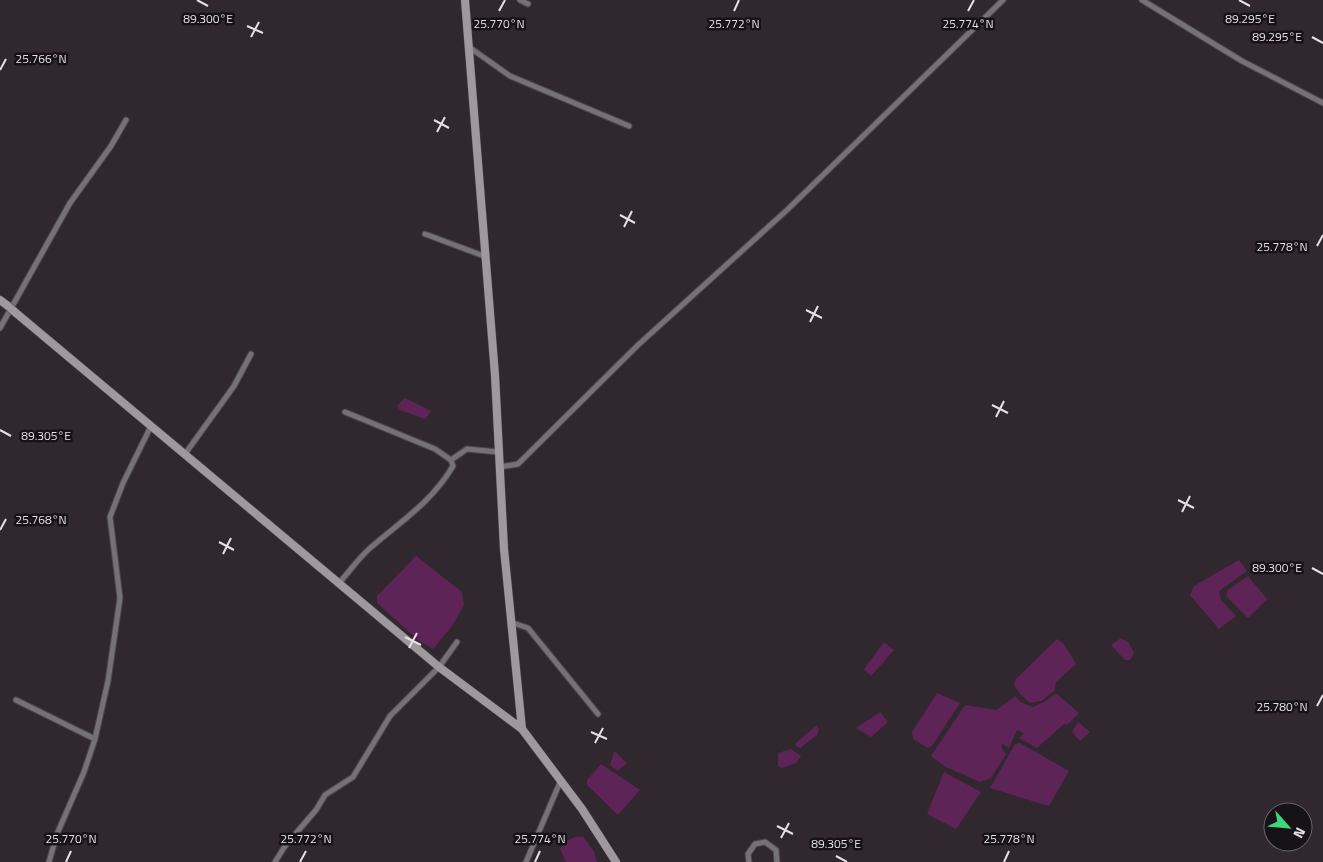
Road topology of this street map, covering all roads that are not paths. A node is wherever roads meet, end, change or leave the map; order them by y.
1 (465, 0) edge
2 (520, 0) edge
3 (1003, 0) edge
4 (1142, 0) edge
5 (528, 4) dead end
6 (468, 46) junction
7 (1323, 103) edge
8 (126, 120) dead end
9 (629, 126) dead end
10 (425, 234) dead end
11 (484, 256) junction
12 (0, 300) edge
13 (0, 328) edge
14 (251, 354) dead end
15 (345, 412) dead end
16 (151, 426) junction
17 (498, 452) junction
18 (185, 454) junction
19 (451, 460) junction
20 (500, 467) junction
21 (339, 583) junction
22 (513, 623) junction
23 (457, 642) dead end
24 (439, 667) junction
25 (16, 700) dead end
26 (598, 714) dead end
27 (522, 729) junction
28 (95, 740) junction
29 (562, 779) junction
30 (50, 862) edge
31 (274, 862) edge
32 (526, 862) edge
33 (616, 862) edge
34 (749, 862) edge
35 (777, 862) edge

1 - 6 main road
2 - 5 street
3 - 20 street
4 - 7 street
6 - 9 street
6 - 11 main road
8 - 13 street
10 - 11 street
11 - 17 main road
12 - 16 main road, bridge
14 - 18 street
15 - 19 street
16 - 18 main road
16 - 28 street
17 - 19 street
17 - 20 main road
18 - 21 main road
19 - 21 street
20 - 22 main road
21 - 24 main road
22 - 26 street
22 - 27 main road
23 - 24 street
24 - 27 main road
24 - 31 street
25 - 28 street
27 - 29 main road
28 - 30 street
29 - 32 street
29 - 33 main road
34 - 35 street

